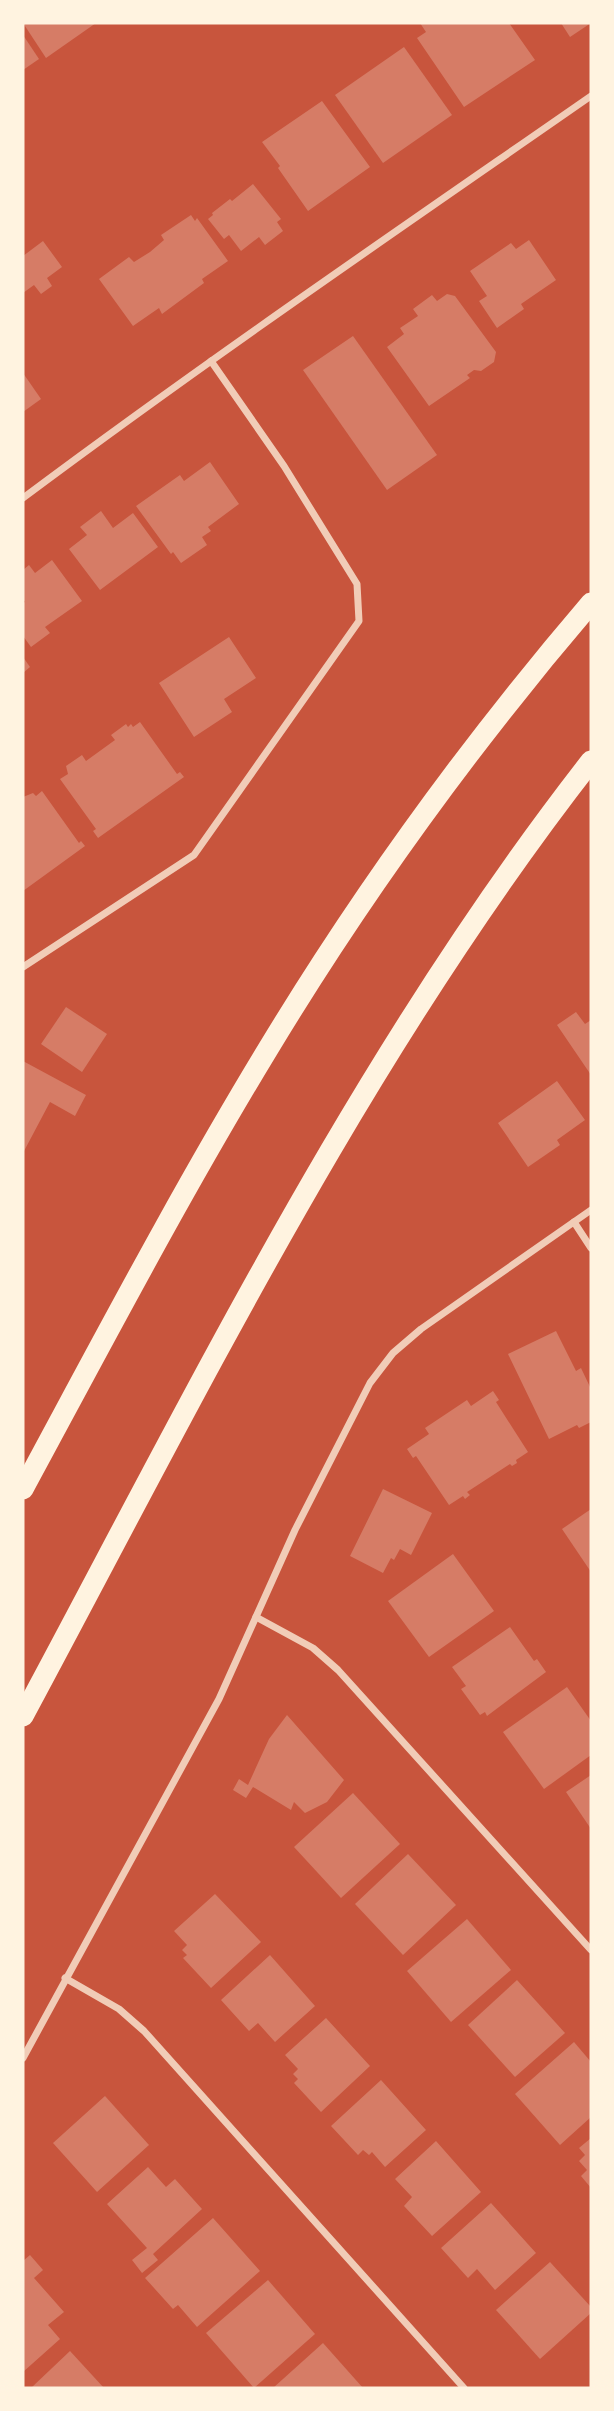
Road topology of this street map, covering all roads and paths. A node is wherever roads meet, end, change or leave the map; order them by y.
1 (591, 96) edge
2 (211, 361) junction
3 (23, 498) edge
4 (591, 603) edge
5 (591, 761) edge
6 (23, 967) edge
7 (591, 1210) edge
8 (574, 1222) junction
9 (591, 1248) edge
10 (23, 1489) edge
11 (256, 1617) junction
12 (53, 1658) junction
13 (23, 1716) edge
14 (23, 1727) edge
15 (591, 1950) edge
16 (65, 1978) junction
17 (23, 2057) edge
18 (464, 2388) edge

1 - 2 street
2 - 3 street
2 - 6 street
4 - 10 highway
5 - 12 highway
7 - 8 street
8 - 9 street
8 - 11 street
11 - 15 street
11 - 16 street
12 - 13 highway
12 - 14 highway
16 - 17 street
16 - 18 street

